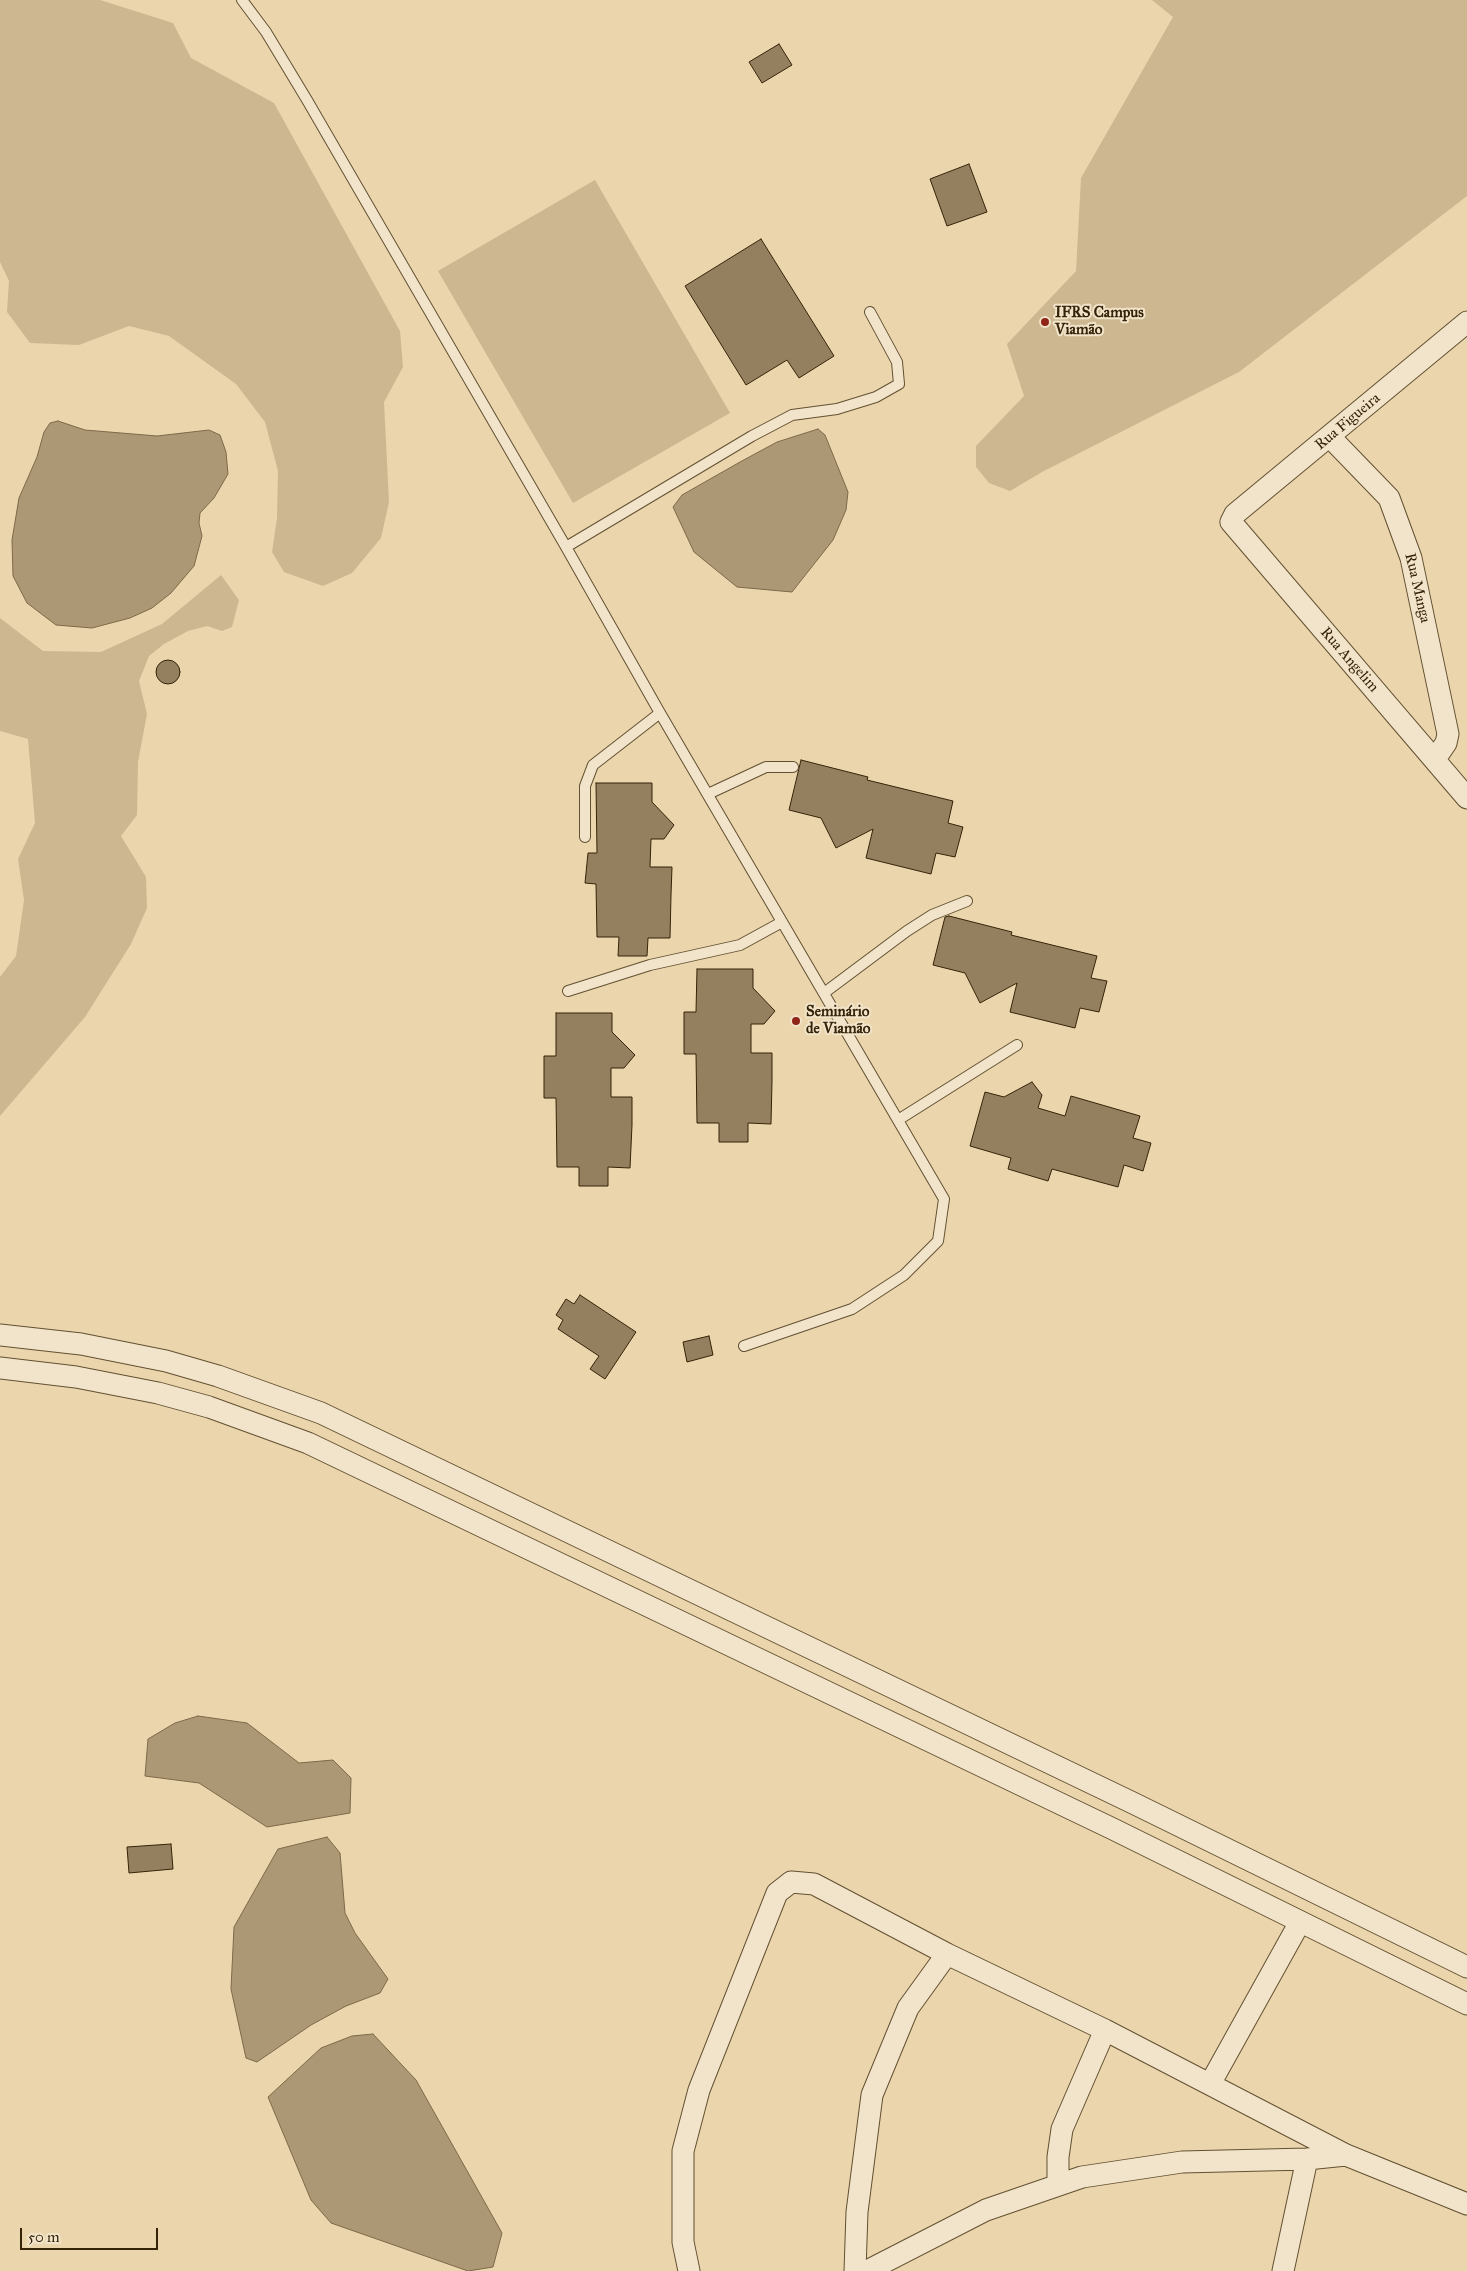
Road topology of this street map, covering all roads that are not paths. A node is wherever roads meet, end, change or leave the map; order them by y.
1 (242, 0) edge
2 (870, 312) dead end
3 (1467, 322) edge
4 (1330, 437) junction
5 (1231, 522) joint
6 (566, 547) junction
7 (660, 712) junction
8 (1435, 759) junction
9 (793, 767) dead end
10 (708, 794) junction
11 (1467, 798) edge
12 (585, 837) dead end
13 (966, 901) dead end
14 (782, 922) junction
15 (568, 992) dead end
16 (824, 993) junction
17 (1017, 1045) dead end
18 (898, 1120) junction
19 (0, 1335) edge
20 (744, 1346) dead end
21 (0, 1368) edge
22 (436, 1467) junction
23 (422, 1497) junction
24 (924, 1702) junction
25 (911, 1732) junction
26 (1300, 1922) junction
27 (947, 1954) junction
28 (1467, 1967) edge
29 (1467, 2004) edge
30 (1105, 2030) junction
31 (1210, 2084) junction
32 (1346, 2154) junction
33 (1307, 2159) junction
34 (1058, 2185) junction
35 (1467, 2204) edge
36 (689, 2271) edge
37 (856, 2271) edge
38 (867, 2271) edge
39 (1283, 2271) edge

1 - 6 lane
2 - 6 lane
3 - 4 street, Rua Figueira
4 - 5 street, Rua Figueira
4 - 8 street, Rua Manga
5 - 8 street, Rua Angelim
6 - 7 lane
7 - 10 lane
7 - 12 lane
8 - 11 street, Rua Angelim
9 - 10 lane
10 - 14 lane
13 - 16 lane
14 - 15 lane
14 - 16 lane
16 - 18 lane
17 - 18 lane
18 - 20 lane
19 - 22 street
21 - 23 street
22 - 23 street
22 - 24 street
23 - 25 street
24 - 25 street
24 - 28 street
25 - 26 street
26 - 29 street
26 - 31 street
27 - 30 street
27 - 36 street
27 - 37 street
30 - 31 street
30 - 34 street
31 - 32 street
32 - 33 street
32 - 35 street
33 - 34 street
33 - 39 street
34 - 38 street

